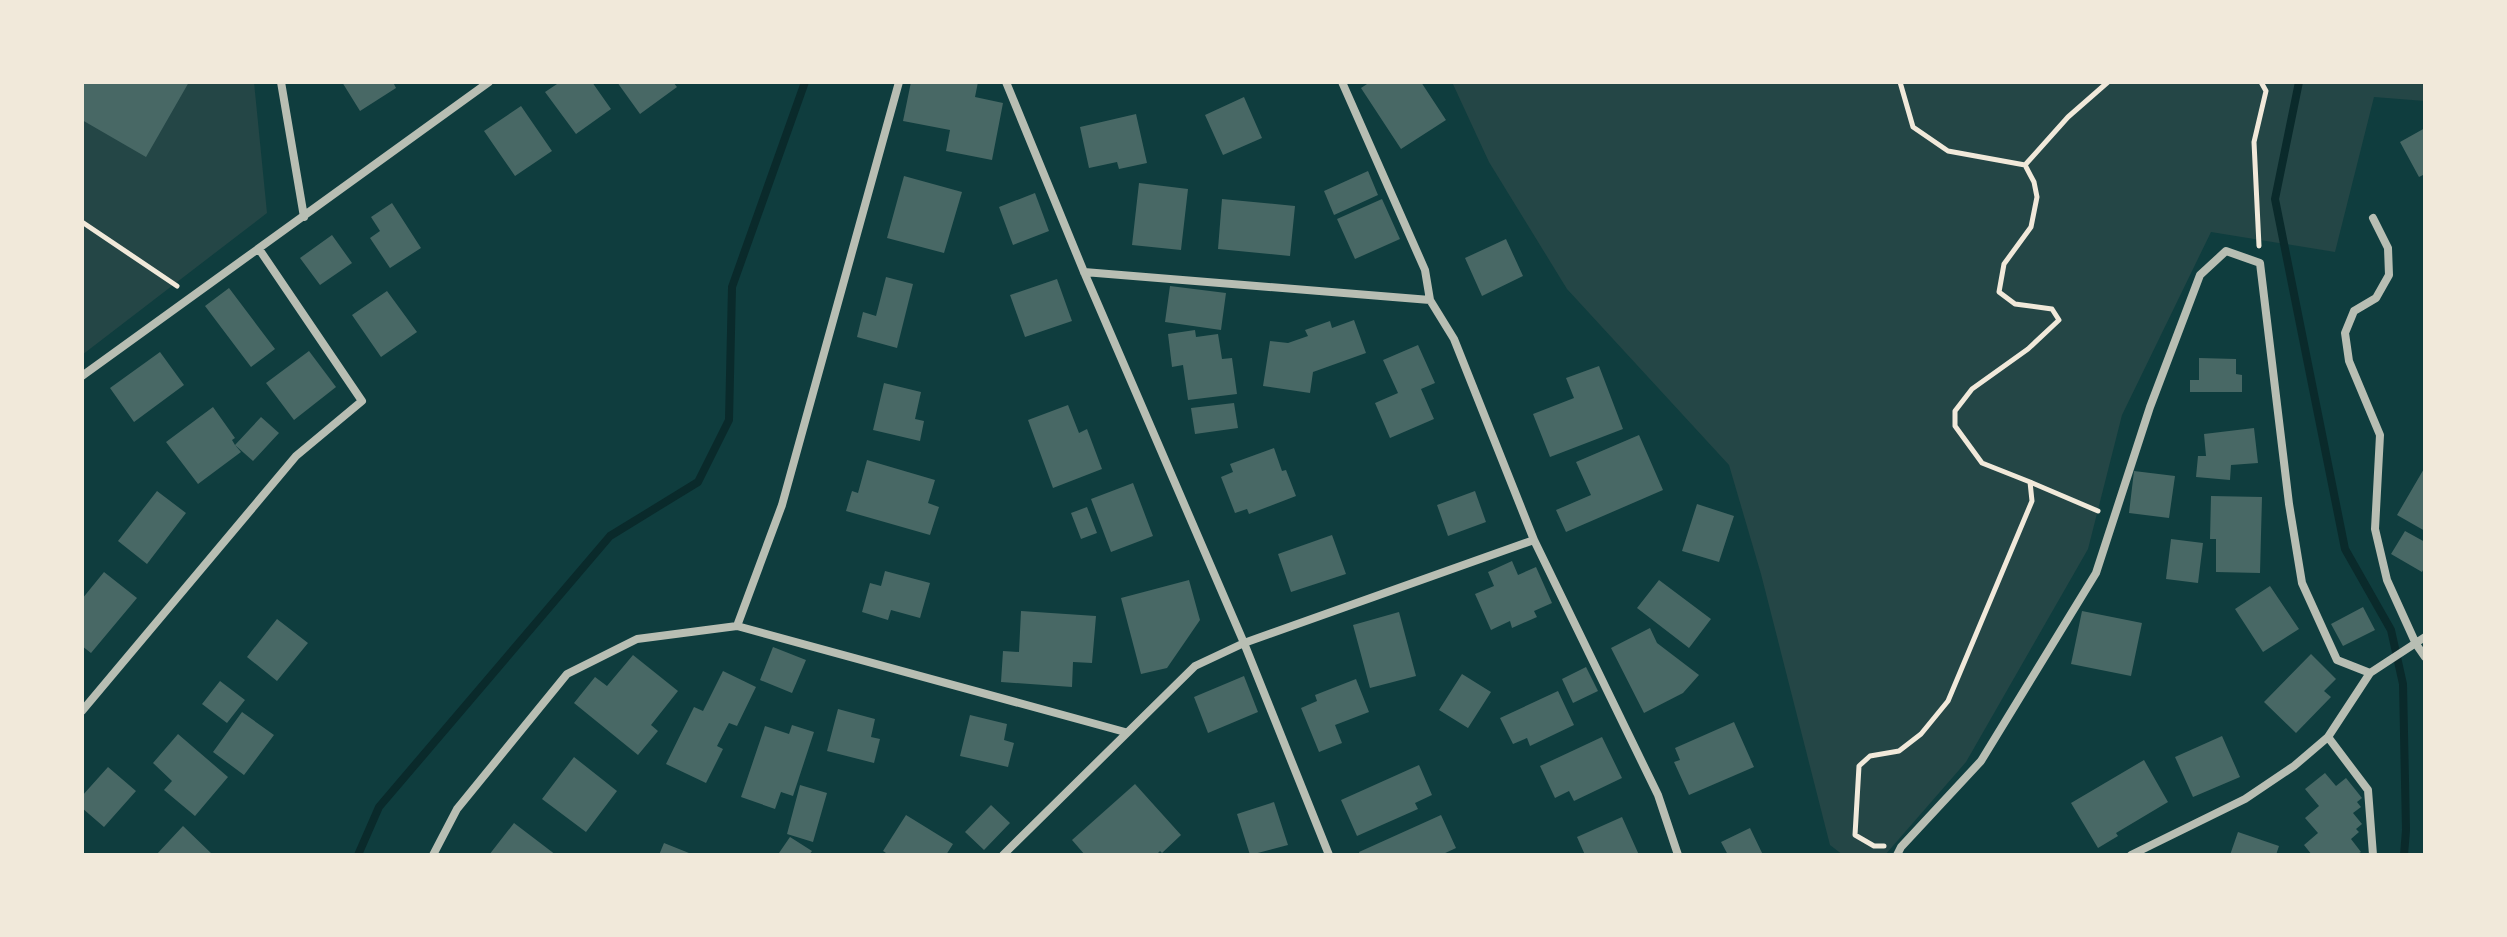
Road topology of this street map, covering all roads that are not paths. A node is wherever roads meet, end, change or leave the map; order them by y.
1 (281, 82) edge
2 (489, 82) edge
3 (899, 82) edge
4 (1006, 82) edge
5 (1342, 82) edge
6 (304, 217) junction
7 (2373, 218) dead end
8 (259, 249) junction
9 (1084, 272) junction
10 (1430, 300) junction
11 (82, 376) edge
12 (1534, 540) junction
13 (737, 626) junction
14 (2425, 637) edge
15 (1244, 643) junction
16 (2416, 644) junction
17 (2425, 657) edge
18 (2370, 673) junction
19 (82, 711) edge
20 (1125, 732) junction
21 (2328, 737) junction
22 (1899, 851) edge
23 (433, 855) edge
24 (1003, 855) edge
25 (1329, 855) edge
26 (1678, 855) edge
27 (2131, 855) edge
28 (2373, 855) edge

1 - 6 street
2 - 6 street
3 - 13 street
4 - 9 street
5 - 10 street
6 - 8 street
7 - 16 street
8 - 11 street
8 - 19 street
9 - 10 street
9 - 15 street
10 - 12 street
12 - 15 street
12 - 26 street
13 - 20 street
13 - 23 street
14 - 16 street
15 - 20 street
15 - 25 street
16 - 17 street
16 - 18 street
18 - 21 street
18 - 22 street
20 - 24 street
21 - 27 street
21 - 28 street

